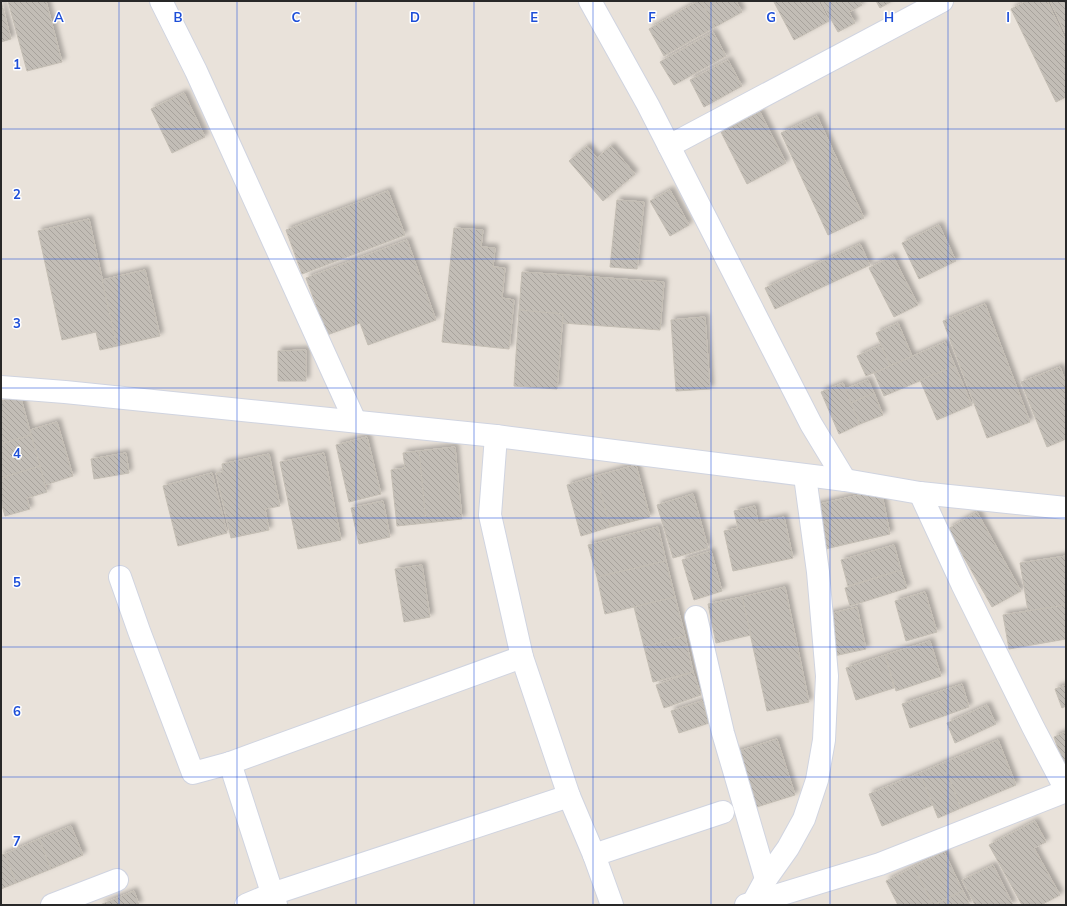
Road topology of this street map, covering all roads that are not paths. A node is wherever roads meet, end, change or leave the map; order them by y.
1 (161, 1) edge
2 (590, 1) edge
3 (942, 1) edge
4 (669, 146) junction
5 (1, 387) edge
6 (355, 421) junction
7 (496, 436) junction
8 (805, 476) junction
9 (845, 480) junction
10 (920, 492) junction
11 (1066, 508) edge
12 (120, 577) dead end
13 (696, 617) dead end
14 (522, 657) junction
15 (230, 763) junction
16 (1066, 790) edge
17 (569, 796) junction
18 (723, 812) dead end
19 (594, 855) junction
20 (766, 879) junction
21 (118, 880) dead end
22 (274, 899) edge
23 (750, 903) edge
24 (52, 905) edge
25 (246, 905) edge
26 (612, 905) edge

1 - 6 street
2 - 4 street
3 - 4 street
4 - 9 street
5 - 6 street
6 - 7 street
7 - 8 street
7 - 14 street
8 - 9 street
8 - 20 street
9 - 10 street
10 - 11 street
10 - 16 street
12 - 15 street
13 - 20 street
14 - 15 street
14 - 17 street
15 - 22 street
16 - 23 street
17 - 19 street
17 - 22 street
18 - 19 street
19 - 26 street
20 - 23 street
21 - 24 street
22 - 25 street

